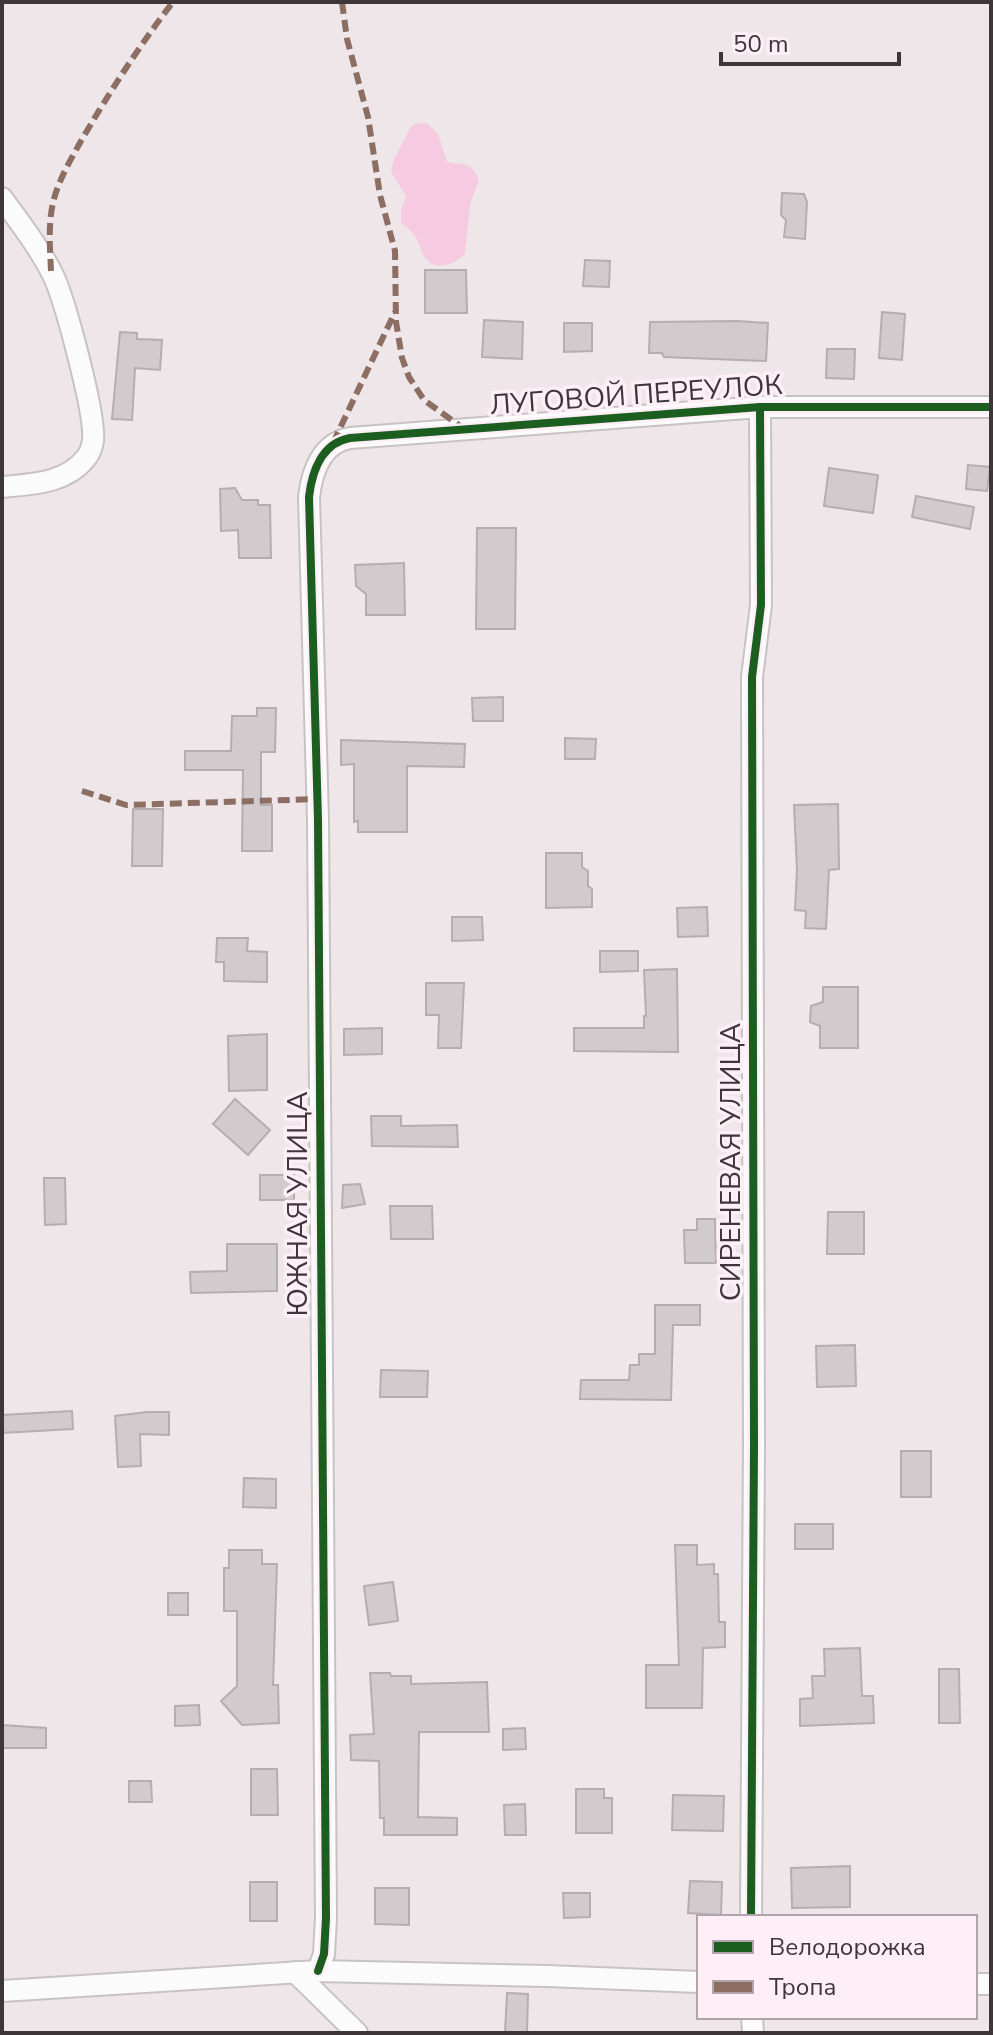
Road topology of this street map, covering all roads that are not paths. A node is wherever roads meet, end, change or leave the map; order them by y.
1 (2, 198) edge
2 (760, 407) junction
3 (991, 407) edge
4 (333, 443) joint
5 (2, 487) edge
6 (751, 1915) edge
7 (318, 1971) junction
8 (295, 1972) junction
9 (697, 1982) edge
10 (2, 1991) edge
11 (357, 2033) edge

1 - 5 street
2 - 3 street, ЛУГОВОЙ ПЕРЕУЛОК
2 - 4 street, ЛУГОВОЙ ПЕРЕУЛОК
2 - 6 street, СИРЕНЕВАЯ УЛИЦА
4 - 7 street, ЮЖНАЯ УЛИЦА
7 - 8 street
7 - 9 street
8 - 10 street
8 - 11 street

